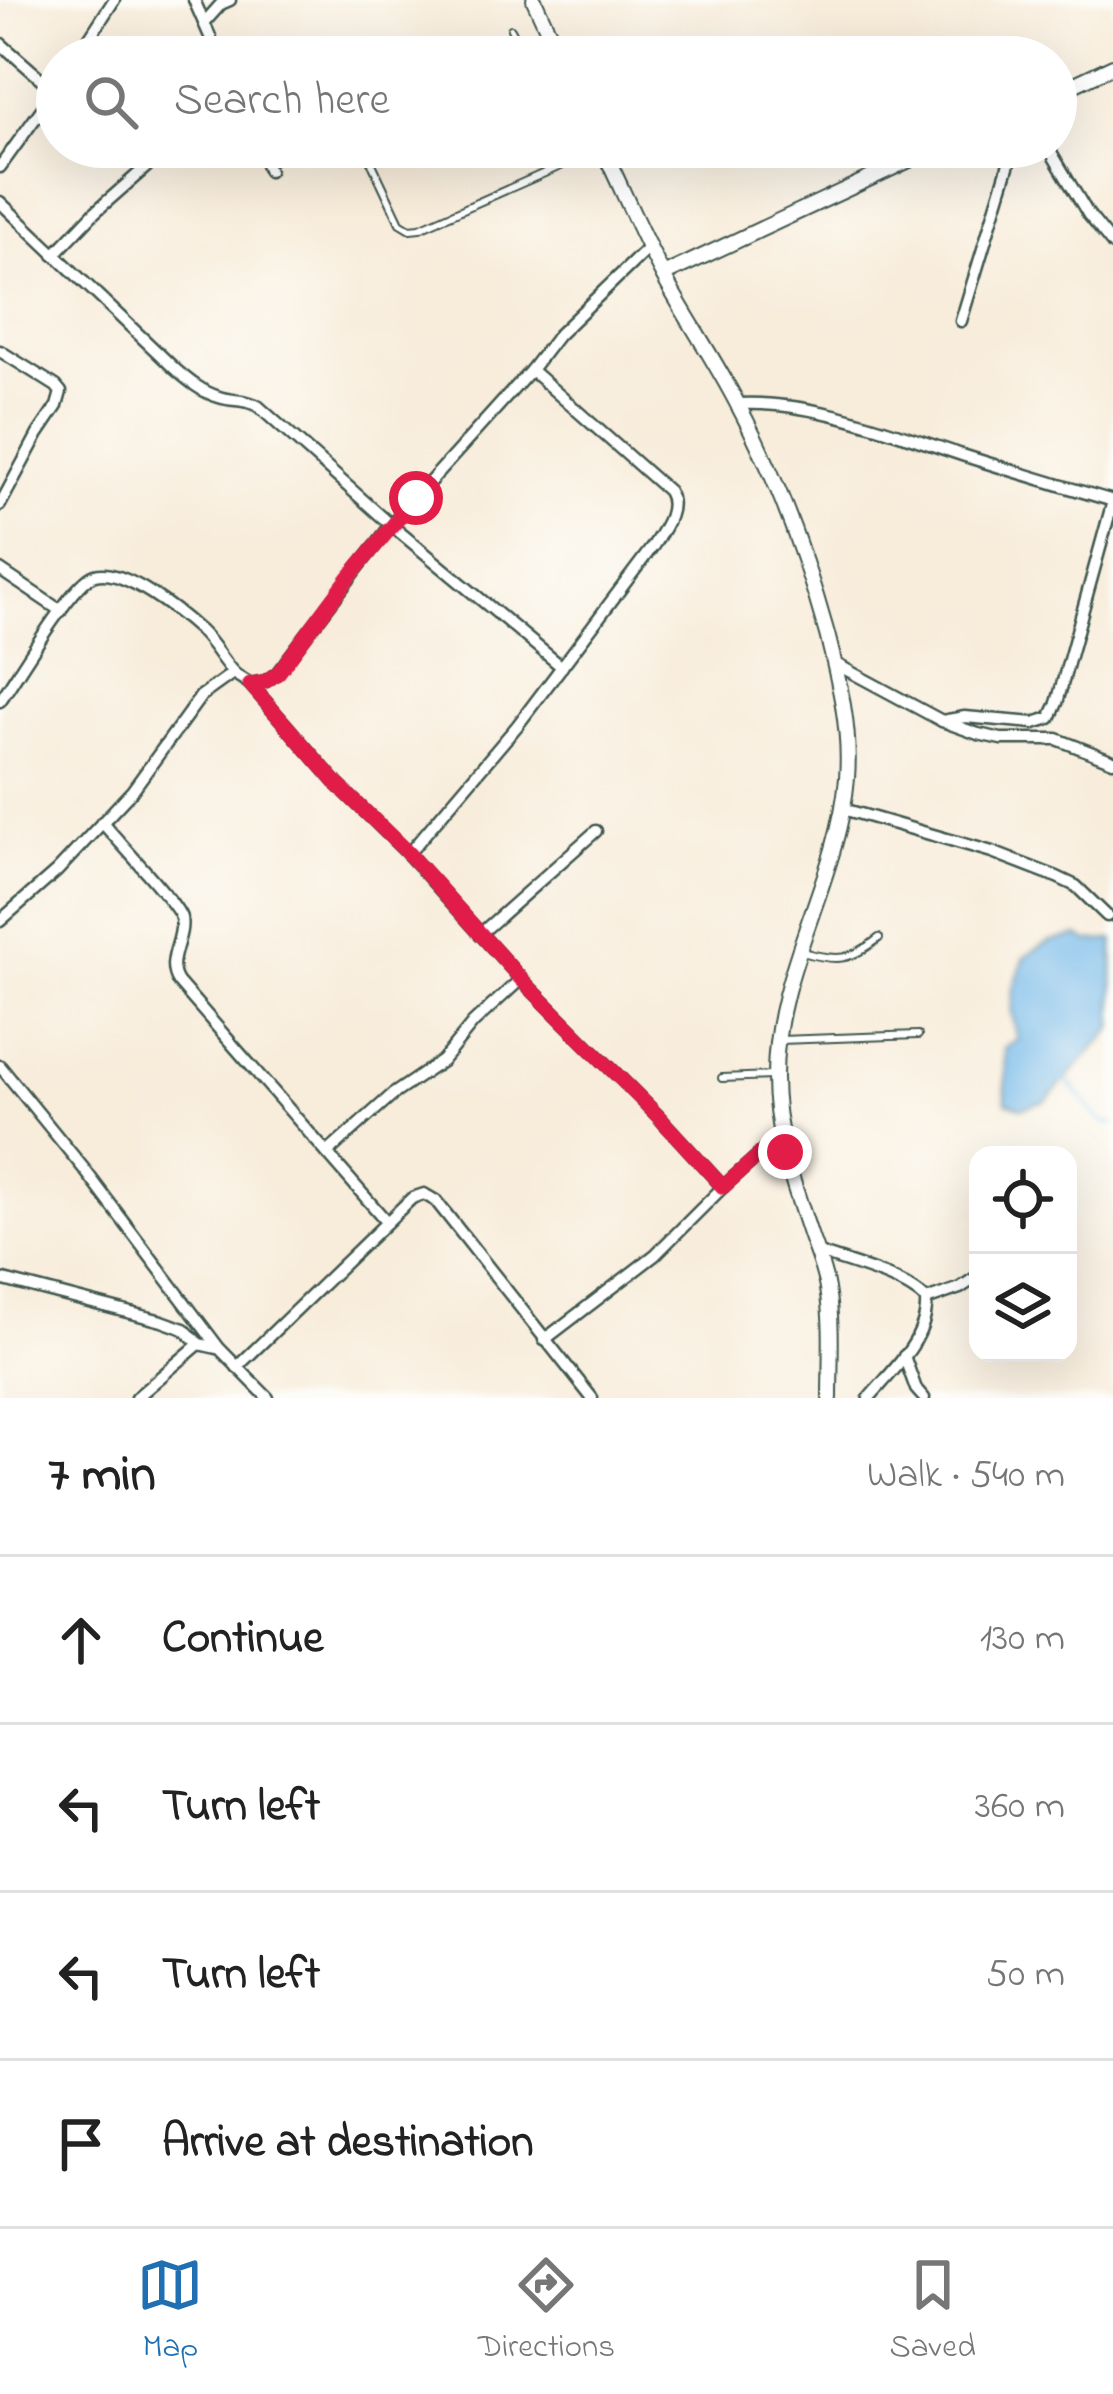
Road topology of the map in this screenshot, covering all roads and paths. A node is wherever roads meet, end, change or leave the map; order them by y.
1 (114, 0) edge
2 (194, 0) edge
3 (230, 0) edge
4 (534, 0) edge
5 (204, 22) junction
6 (511, 29) dead end
7 (91, 36) edge
8 (210, 36) edge
9 (514, 36) edge
10 (550, 36) edge
11 (0, 43) edge
12 (1113, 66) edge
13 (36, 73) edge
14 (1077, 83) edge
15 (36, 117) edge
16 (0, 166) edge
17 (145, 168) edge
18 (268, 168) edge
19 (374, 168) edge
20 (556, 168) edge
21 (612, 168) edge
22 (892, 168) edge
23 (1008, 168) edge
24 (1061, 168) edge
25 (269, 171) dead end
26 (0, 202) edge
27 (650, 245) junction
28 (1113, 245) edge
29 (54, 255) junction
30 (663, 275) junction
31 (962, 321) dead end
32 (0, 351) edge
33 (531, 370) junction
34 (738, 404) junction
35 (0, 505) edge
36 (391, 525) junction
37 (0, 570) edge
38 (61, 611) junction
39 (835, 663) junction
40 (562, 667) junction
41 (233, 673) junction
42 (250, 684) junction
43 (0, 701) edge
44 (942, 721) junction
45 (1113, 761) edge
46 (843, 809) junction
47 (102, 822) junction
48 (596, 831) dead end
49 (409, 854) junction
50 (1107, 916) dead end
51 (0, 921) edge
52 (480, 934) junction
53 (879, 938) dead end
54 (799, 951) junction
55 (521, 979) junction
56 (919, 1035) dead end
57 (777, 1040) junction
58 (0, 1066) edge
59 (775, 1076) junction
60 (722, 1078) dead end
61 (779, 1137) junction
62 (327, 1153) junction
63 (723, 1187) junction
64 (387, 1222) junction
65 (816, 1252) junction
66 (0, 1279) edge
67 (969, 1282) edge
68 (926, 1300) junction
69 (544, 1340) junction
70 (199, 1344) junction
71 (219, 1348) junction
72 (904, 1356) junction
73 (237, 1367) junction
74 (136, 1398) edge
75 (268, 1398) edge
76 (592, 1398) edge
77 (830, 1398) edge
78 (869, 1398) edge
79 (924, 1398) edge

1 - 7 street
2 - 5 street
3 - 5 street
4 - 10 street
5 - 8 street
6 - 9 lane
11 - 13 street
12 - 14 street
15 - 16 street
17 - 29 street
18 - 25 street
19 - 20 lane
21 - 27 street
22 - 30 street
23 - 31 street
24 - 28 street
26 - 29 street
27 - 30 street
27 - 33 street
29 - 36 street
30 - 34 street
32 - 35 street
33 - 36 street
33 - 40 street
34 - 39 street
34 - 44 street
36 - 40 street
36 - 42 street
37 - 38 street
38 - 41 street
38 - 43 street
39 - 44 street
39 - 46 street
40 - 49 street
41 - 42 street
41 - 47 street
42 - 49 street
44 - 45 street
46 - 50 street
46 - 54 street
47 - 51 street
47 - 62 street
48 - 52 street
49 - 52 street
52 - 55 street
53 - 54 lane
54 - 57 street
55 - 62 street
55 - 63 street
56 - 57 lane
57 - 59 street
58 - 71 street
59 - 60 lane
59 - 61 street
61 - 63 street
61 - 65 street
62 - 64 street
63 - 69 street
64 - 69 street
64 - 73 street
65 - 68 street
65 - 77 street
66 - 70 street
67 - 68 street
68 - 72 street
69 - 76 street
70 - 71 street
70 - 74 street
71 - 73 street
72 - 78 street
72 - 79 street
73 - 75 street

